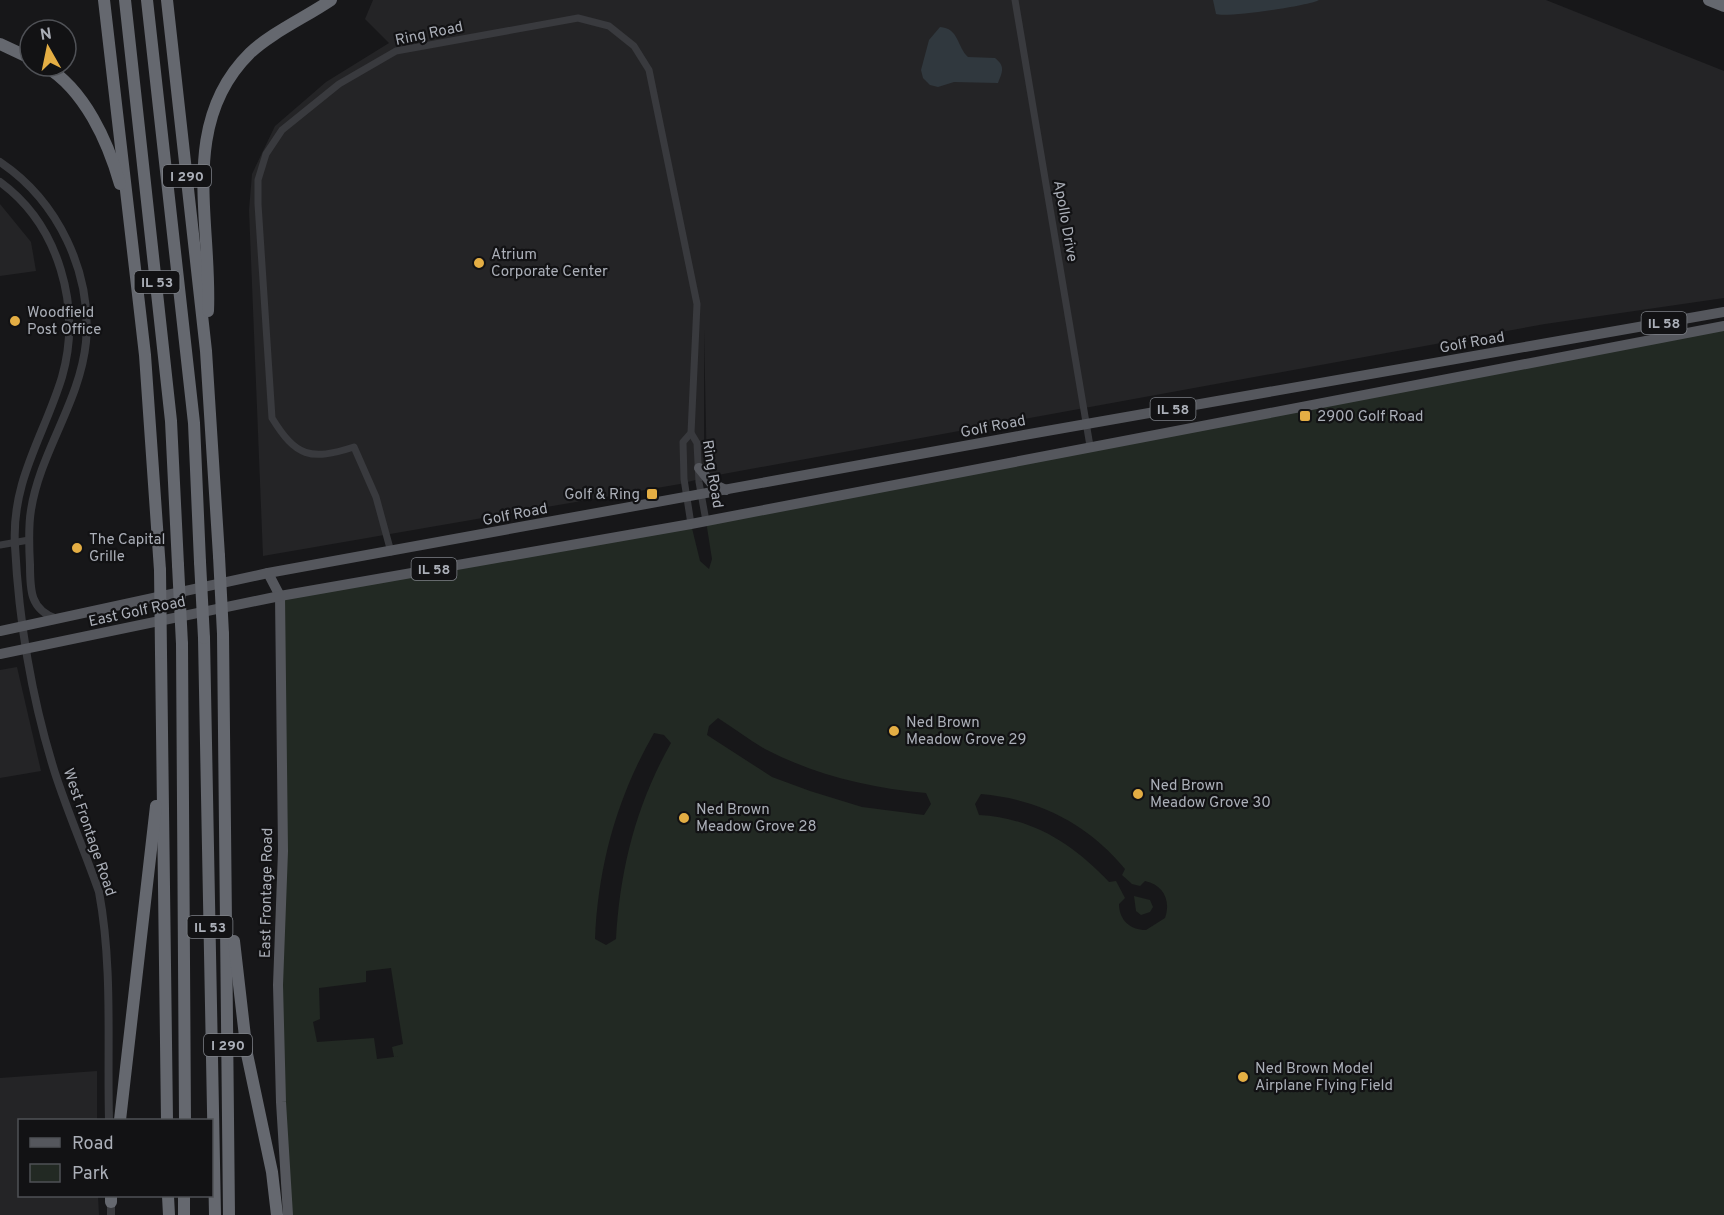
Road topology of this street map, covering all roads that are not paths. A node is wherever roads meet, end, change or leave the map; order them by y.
1 (104, 0) edge
2 (125, 0) edge
3 (147, 0) edge
4 (167, 0) edge
5 (331, 0) edge
6 (1015, 0) edge
7 (1709, 0) edge
8 (1724, 6) edge
9 (0, 44) edge
10 (18, 52) edge
11 (60, 78) edge
12 (0, 162) edge
13 (0, 182) edge
14 (131, 228) junction
15 (1724, 312) edge
16 (1724, 326) edge
17 (206, 351) junction
18 (1086, 424) junction
19 (691, 433) junction
20 (1090, 446) junction
21 (699, 468) junction
22 (727, 490) junction
23 (702, 494) junction
24 (687, 497) junction
25 (706, 521) junction
26 (691, 524) junction
27 (29, 540) junction
28 (14, 542) junction
29 (0, 545) edge
30 (391, 552) junction
31 (268, 573) junction
32 (280, 596) junction
33 (58, 620) junction
34 (23, 627) junction
35 (0, 631) edge
36 (27, 649) junction
37 (0, 654) edge
38 (162, 745) junction
39 (226, 876) junction
40 (109, 1119) edge
41 (120, 1119) edge
42 (167, 1119) edge
43 (184, 1119) edge
44 (168, 1197) edge
45 (184, 1197) edge
46 (111, 1198) edge
47 (111, 1215) edge
48 (169, 1215) edge
49 (184, 1215) edge
50 (215, 1215) edge
51 (229, 1215) edge
52 (277, 1215) edge
53 (288, 1215) edge

1 - 14 highway
2 - 43 highway, IL 53, bridge
3 - 50 highway, IL 53, bridge
4 - 17 highway, I 290
5 - 17 highway
6 - 18 street, Apollo Drive
7 - 8 highway
9 - 10 highway
11 - 14 highway
12 - 27 street
13 - 28 street, West Frontage Road
14 - 38 highway, bridge
15 - 18 main road, Golf Road / IL 58
16 - 20 main road, Golf Road / IL 58
17 - 39 highway, I 290, bridge
18 - 20 street, Apollo Drive
18 - 22 main road, Golf Road / IL 58
19 - 21 street, Ring Road
19 - 24 street, Ring Road
19 - 30 street, Ring Road
20 - 25 main road, Golf Road / IL 58
21 - 22 main road
21 - 23 street, Ring Road
22 - 23 main road, Golf Road / IL 58
23 - 24 main road, Golf Road / IL 58
23 - 25 street, Ring Road
24 - 26 street, Ring Road
24 - 30 main road, Golf Road / IL 58
25 - 26 main road, Golf Road / IL 58
26 - 32 main road, Golf Road / IL 58
27 - 28 street
27 - 33 street
28 - 29 street
28 - 34 street, West Frontage Road
30 - 31 main road, Golf Road / IL 58
31 - 32 main road, East Frontage Road
31 - 33 main road, East Golf Road / IL 58
32 - 36 main road, East Golf Road / IL 58
32 - 53 main road, East Frontage Road
33 - 34 main road, East Golf Road / IL 58
34 - 35 main road, East Golf Road / IL 58
34 - 36 street, West Frontage Road
36 - 37 main road, East Golf Road / IL 58
36 - 40 street, West Frontage Road
38 - 41 highway
38 - 42 highway
39 - 51 highway, I 290
39 - 52 highway
44 - 48 highway
45 - 49 highway
46 - 47 street

